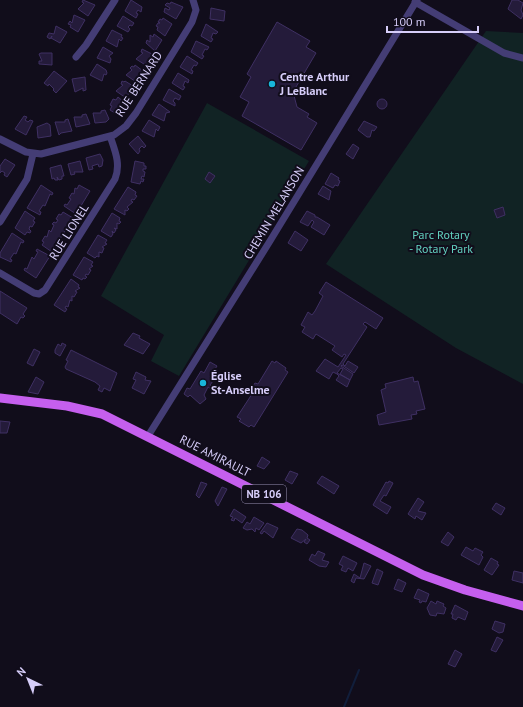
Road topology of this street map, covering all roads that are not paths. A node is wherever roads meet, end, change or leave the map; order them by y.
1 (116, 0) edge
2 (193, 0) edge
3 (416, 1) edge
4 (76, 57) dead end
5 (523, 58) edge
6 (110, 136) junction
7 (0, 139) edge
8 (33, 154) junction
9 (0, 222) edge
10 (0, 273) edge
11 (0, 398) edge
12 (148, 436) junction
13 (523, 606) edge

1 - 4 street
2 - 6 street, RUE BERNARD
3 - 5 street
3 - 12 street, CHEMIN MELANSON
6 - 8 street, RUE BERNARD
6 - 10 street, RUE LIONEL
7 - 8 street
8 - 9 street
11 - 12 main road, RUE AMIRAULT / NB 106
12 - 13 main road, RUE AMIRAULT / NB 106

